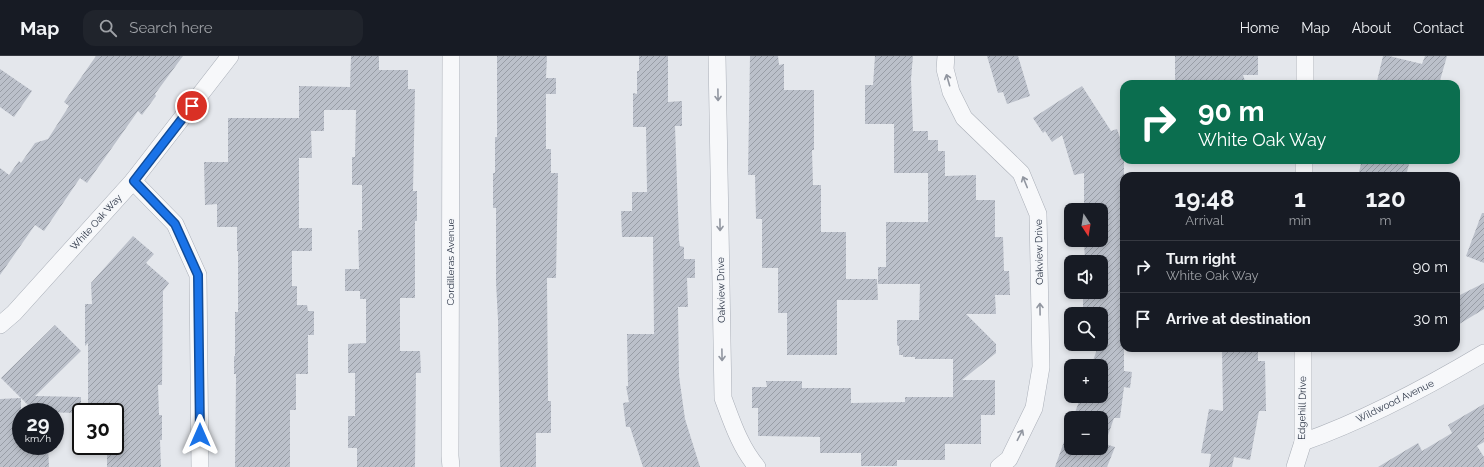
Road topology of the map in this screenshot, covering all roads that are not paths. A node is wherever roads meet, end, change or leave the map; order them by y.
1 (230, 56) edge
2 (451, 56) edge
3 (717, 56) edge
4 (946, 56) edge
5 (1305, 56) edge
6 (1305, 80) edge
7 (134, 181) junction
8 (0, 325) edge
9 (1303, 352) edge
10 (1484, 353) edge
11 (1303, 442) junction
12 (200, 467) edge
13 (451, 467) edge
14 (757, 467) edge
15 (999, 467) edge
16 (1295, 467) edge

1 - 7 street, White Oak Way
2 - 13 street, Cordilleras Avenue
3 -> 14 street, Oakview Drive
15 -> 4 street, Oakview Drive
5 - 6 street
7 - 8 street, White Oak Way
7 - 12 street
9 - 11 street, Edgehill Drive
10 - 11 street, Wildwood Avenue
11 - 16 street, Edgehill Drive

